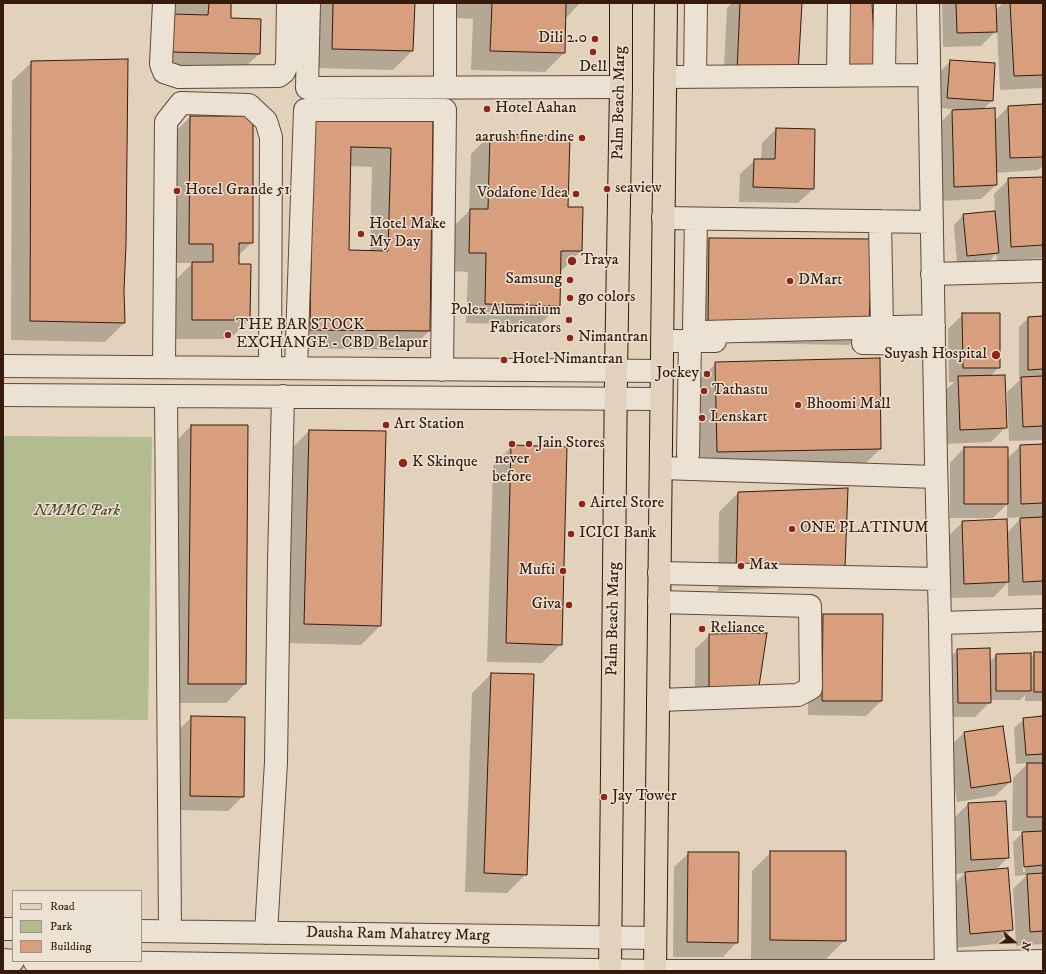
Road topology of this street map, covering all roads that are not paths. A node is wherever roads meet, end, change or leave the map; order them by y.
1 (164, 3) edge
2 (288, 3) edge
3 (309, 3) edge
4 (445, 3) edge
5 (621, 3) edge
6 (666, 3) edge
7 (696, 3) edge
8 (839, 3) edge
9 (885, 3) edge
10 (928, 3) edge
11 (884, 75) junction
12 (929, 75) junction
13 (838, 76) junction
14 (695, 77) junction
15 (665, 78) junction
16 (450, 87) junction
17 (621, 87) junction
18 (663, 218) junction
19 (696, 218) junction
20 (880, 221) junction
21 (932, 222) junction
22 (1043, 271) edge
23 (932, 274) junction
24 (882, 328) junction
25 (934, 335) junction
26 (662, 341) junction
27 (690, 341) junction
28 (3, 366) edge
29 (164, 367) junction
30 (270, 368) junction
31 (296, 368) junction
32 (449, 370) junction
33 (616, 371) junction
34 (662, 371) junction
35 (3, 395) edge
36 (166, 396) junction
37 (283, 396) junction
38 (616, 398) junction
39 (661, 399) junction
40 (688, 454) junction
41 (661, 461) junction
42 (936, 469) junction
43 (659, 573) junction
44 (939, 579) junction
45 (659, 602) junction
46 (1043, 620) edge
47 (940, 623) junction
48 (658, 700) junction
49 (142, 931) edge
50 (170, 931) junction
51 (266, 933) junction
52 (610, 938) junction
53 (655, 938) junction
54 (1043, 961) edge
55 (59, 962) edge
56 (157, 966) edge
57 (251, 968) edge
58 (946, 968) edge
59 (449, 969) edge
60 (610, 970) edge
61 (655, 971) edge

1 - 2 street
3 - 16 street
4 - 16 street
5 - 17 main road, Palm Beach Marg
6 - 15 main road
7 - 14 street
8 - 13 street
9 - 11 street
10 - 12 street
11 - 12 street
11 - 13 street
12 - 21 street
13 - 14 street
14 - 15 street
15 - 18 main road
16 - 17 street
16 - 32 street
17 - 33 main road, Palm Beach Marg
18 - 19 street
18 - 26 main road
19 - 20 street
19 - 24 street
20 - 21 street
20 - 24 street
21 - 23 street
22 - 23 street
23 - 25 street
24 - 25 street
25 - 27 street
25 - 42 street
26 - 27 street
26 - 34 main road
27 - 40 street
28 - 29 street
29 - 30 street
29 - 30 street
30 - 31 street
31 - 32 street
31 - 32 street
32 - 33 street
33 - 34 street
33 - 38 main road, Palm Beach Marg
34 - 39 main road
35 - 36 street
36 - 37 street
36 - 50 street
37 - 38 street
37 - 51 street
38 - 39 street
38 - 52 main road, Palm Beach Marg
39 - 41 main road
40 - 41 street
40 - 42 street
41 - 42 street
41 - 43 main road
42 - 44 street
43 - 44 street
43 - 45 main road
44 - 47 street
45 - 48 main road
45 - 48 street
46 - 47 street
47 - 58 street
48 - 53 main road
49 - 50 street, Dausha Ram Mahatrey Marg
49 - 56 street
50 - 51 street, Dausha Ram Mahatrey Marg
51 - 52 street, Dausha Ram Mahatrey Marg
52 - 53 street, Dausha Ram Mahatrey Marg
52 - 60 main road, Palm Beach Marg
53 - 61 main road
54 - 58 street, Dausha Ram Mahatrey Marg
55 - 56 street, Dausha Ram Mahatrey Marg
56 - 57 street, Dausha Ram Mahatrey Marg
57 - 59 street, Dausha Ram Mahatrey Marg
58 - 61 street, Dausha Ram Mahatrey Marg
59 - 60 street, Dausha Ram Mahatrey Marg
60 - 61 street, Dausha Ram Mahatrey Marg

